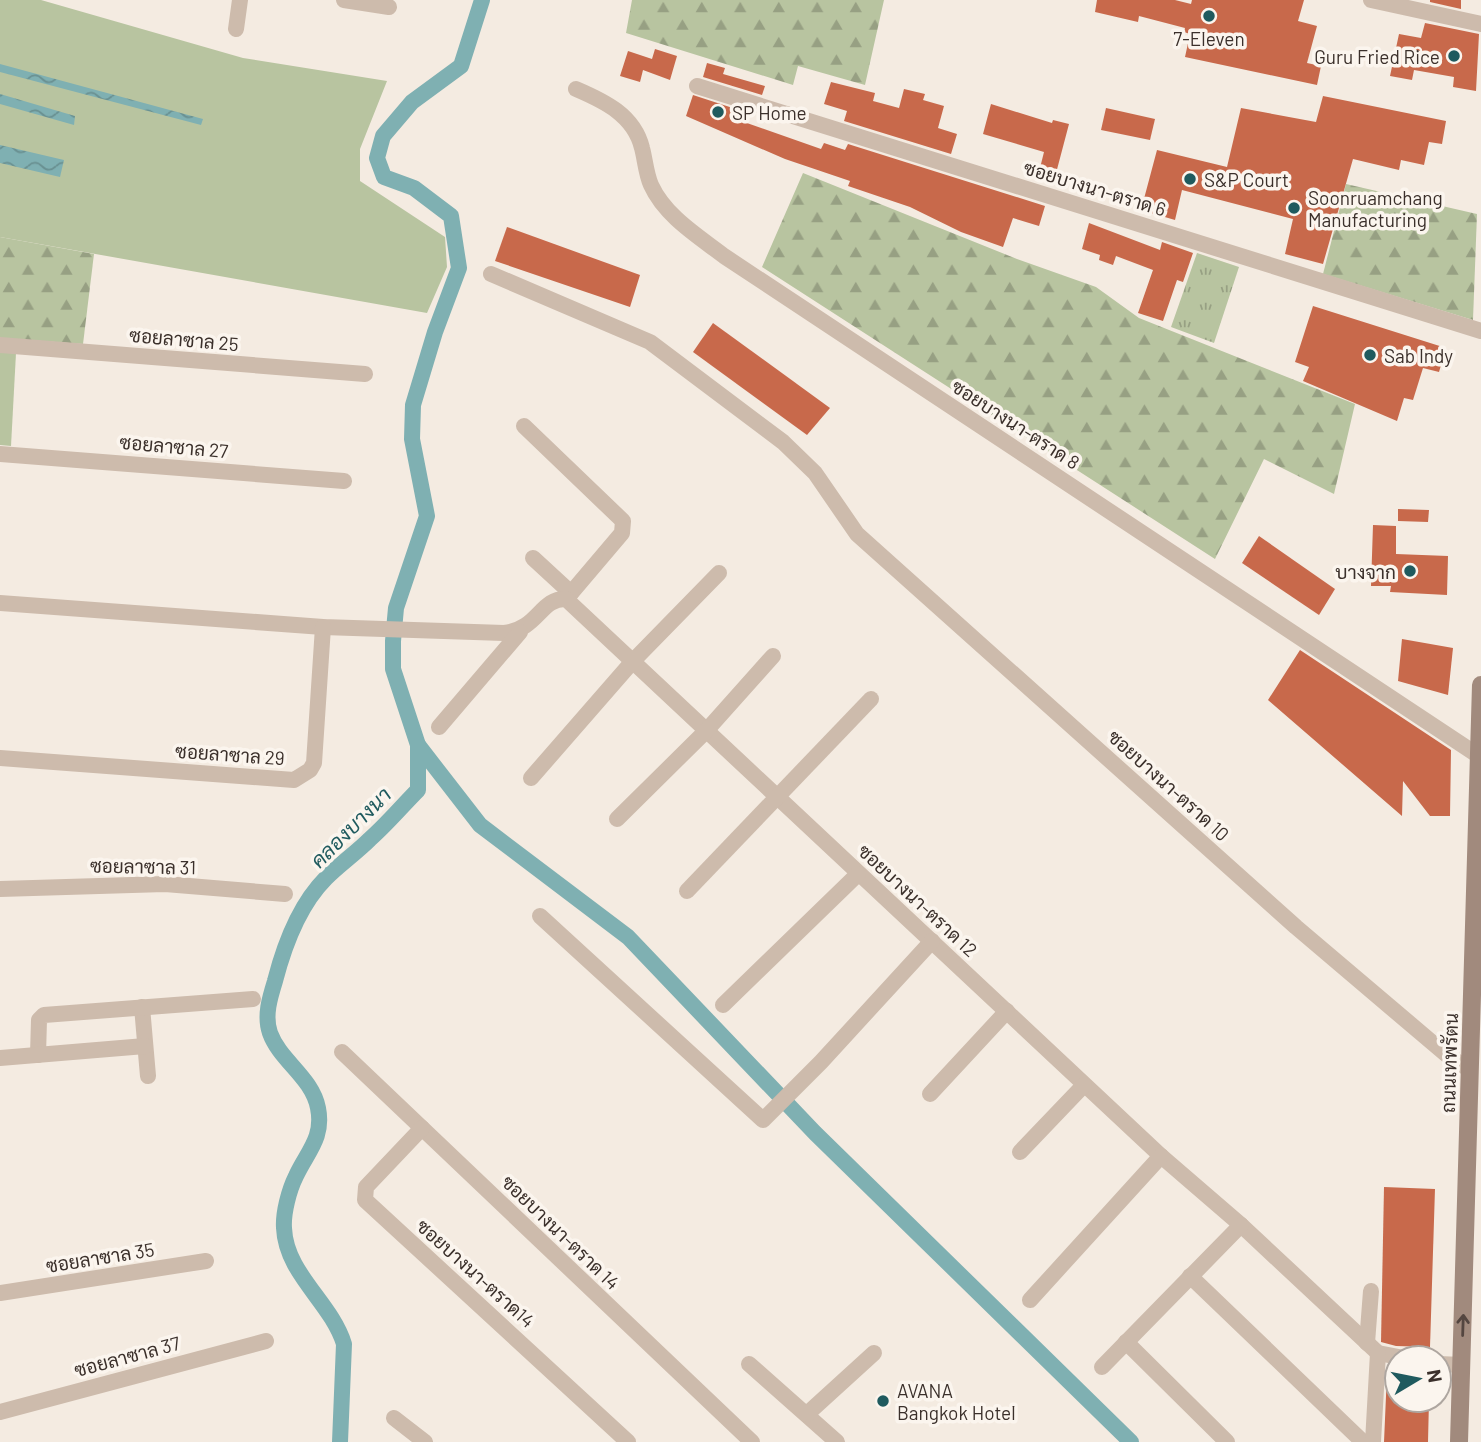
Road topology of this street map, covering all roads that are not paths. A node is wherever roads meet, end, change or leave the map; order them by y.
1 (240, 0) edge
2 (344, 0) edge
3 (1371, 0) edge
4 (389, 7) dead end
5 (1481, 24) edge
6 (236, 29) dead end
7 (697, 86) dead end
8 (576, 89) dead end
9 (491, 274) dead end
10 (1481, 331) edge
11 (0, 345) edge
12 (365, 374) dead end
13 (524, 426) dead end
14 (0, 454) edge
15 (344, 481) dead end
16 (533, 558) dead end
17 (719, 573) dead end
18 (569, 596) junction
19 (0, 603) edge
20 (323, 627) junction
21 (520, 632) junction
22 (774, 656) dead end
23 (633, 662) junction
24 (1481, 685) edge
25 (871, 699) dead end
26 (439, 727) dead end
27 (706, 731) junction
28 (1479, 756) edge
29 (0, 758) edge
30 (531, 778) dead end
31 (778, 798) junction
32 (617, 819) dead end
33 (858, 874) junction
34 (0, 889) edge
35 (687, 891) dead end
36 (285, 894) dead end
37 (540, 916) dead end
38 (932, 941) junction
39 (253, 999) dead end
40 (723, 1005) dead end
41 (142, 1007) junction
42 (1007, 1011) junction
43 (145, 1046) junction
44 (342, 1052) dead end
45 (38, 1055) junction
46 (0, 1058) edge
47 (1470, 1070) junction
48 (148, 1076) dead end
49 (1084, 1085) junction
50 (930, 1094) dead end
51 (422, 1128) junction
52 (1020, 1152) dead end
53 (1161, 1156) junction
54 (1241, 1225) junction
55 (206, 1261) dead end
56 (1191, 1276) junction
57 (1371, 1291) dead end
58 (0, 1293) edge
59 (1030, 1300) dead end
60 (266, 1341) dead end
61 (1126, 1342) junction
62 (1372, 1348) junction
63 (1383, 1351) edge
64 (874, 1353) dead end
65 (749, 1364) dead end
66 (1453, 1365) edge
67 (1461, 1365) junction
68 (1102, 1367) dead end
69 (0, 1412) edge
70 (807, 1414) junction
71 (394, 1418) dead end
72 (425, 1442) edge
73 (628, 1442) edge
74 (752, 1442) edge
75 (837, 1442) edge
76 (1227, 1442) edge
77 (1363, 1442) edge
78 (1373, 1442) edge
79 (1459, 1442) edge

1 - 6 street
2 - 4 street
3 - 5 street
7 - 10 street, ซอยบางนา-ตราด 6
8 - 28 street, ซอยบางนา-ตราด 8
9 - 47 street, ซอยบางนา-ตราด 10
11 - 12 street, ซอยลาซาล 25
13 - 18 street
14 - 15 street, ซอยลาซาล 27
16 - 18 street, ซอยบางนา-ตราด 12
17 - 23 street
18 - 21 street
18 - 23 street, ซอยบางนา-ตราด 12
19 - 20 street
20 - 21 street
20 - 29 street, ซอยลาซาล 29
21 - 26 street
22 - 27 street
23 - 27 street, ซอยบางนา-ตราด 12
23 - 30 street
24 - 28 main road, ถนนเทพรัตน
25 - 31 street
27 - 31 street, ซอยบางนา-ตราด 12
27 - 32 street
28 - 47 main road, ถนนเทพรัตน
31 - 33 street, ซอยบางนา-ตราด 12
31 - 35 street
33 - 38 street, ซอยบางนา-ตราด 12
33 - 40 street
34 - 36 street, ซอยลาซาล 31
37 - 38 street
38 - 42 street, ซอยบางนา-ตราด 12
39 - 41 street
41 - 43 street
41 - 45 street
42 - 49 street, ซอยบางนา-ตราด 12
42 - 50 street
43 - 45 street
43 - 48 street
44 - 51 street, ซอยบางนา-ตราด 14
45 - 46 street
67 -> 47 main road, ถนนเทพรัตน
49 - 52 street
49 - 53 street, ซอยบางนา-ตราด 12
51 - 73 street, ซอยบางนา-ตราด14
51 - 74 street, ซอยบางนา-ตราด 14
53 - 54 street, ซอยบางนา-ตราด 12
53 - 59 street
54 - 56 street
54 - 62 street, ซอยบางนา-ตราด 12
55 - 58 street, ซอยลาซาล 35
56 - 61 street
56 - 77 street
57 - 62 street
60 - 69 street, ซอยลาซาล 37
61 - 68 street
61 - 76 street
62 - 63 street
62 - 78 street
64 - 70 street
65 - 70 street
66 - 67 street
67 - 79 main road, ถนนเทพรัตน
70 - 75 street
71 - 72 street

